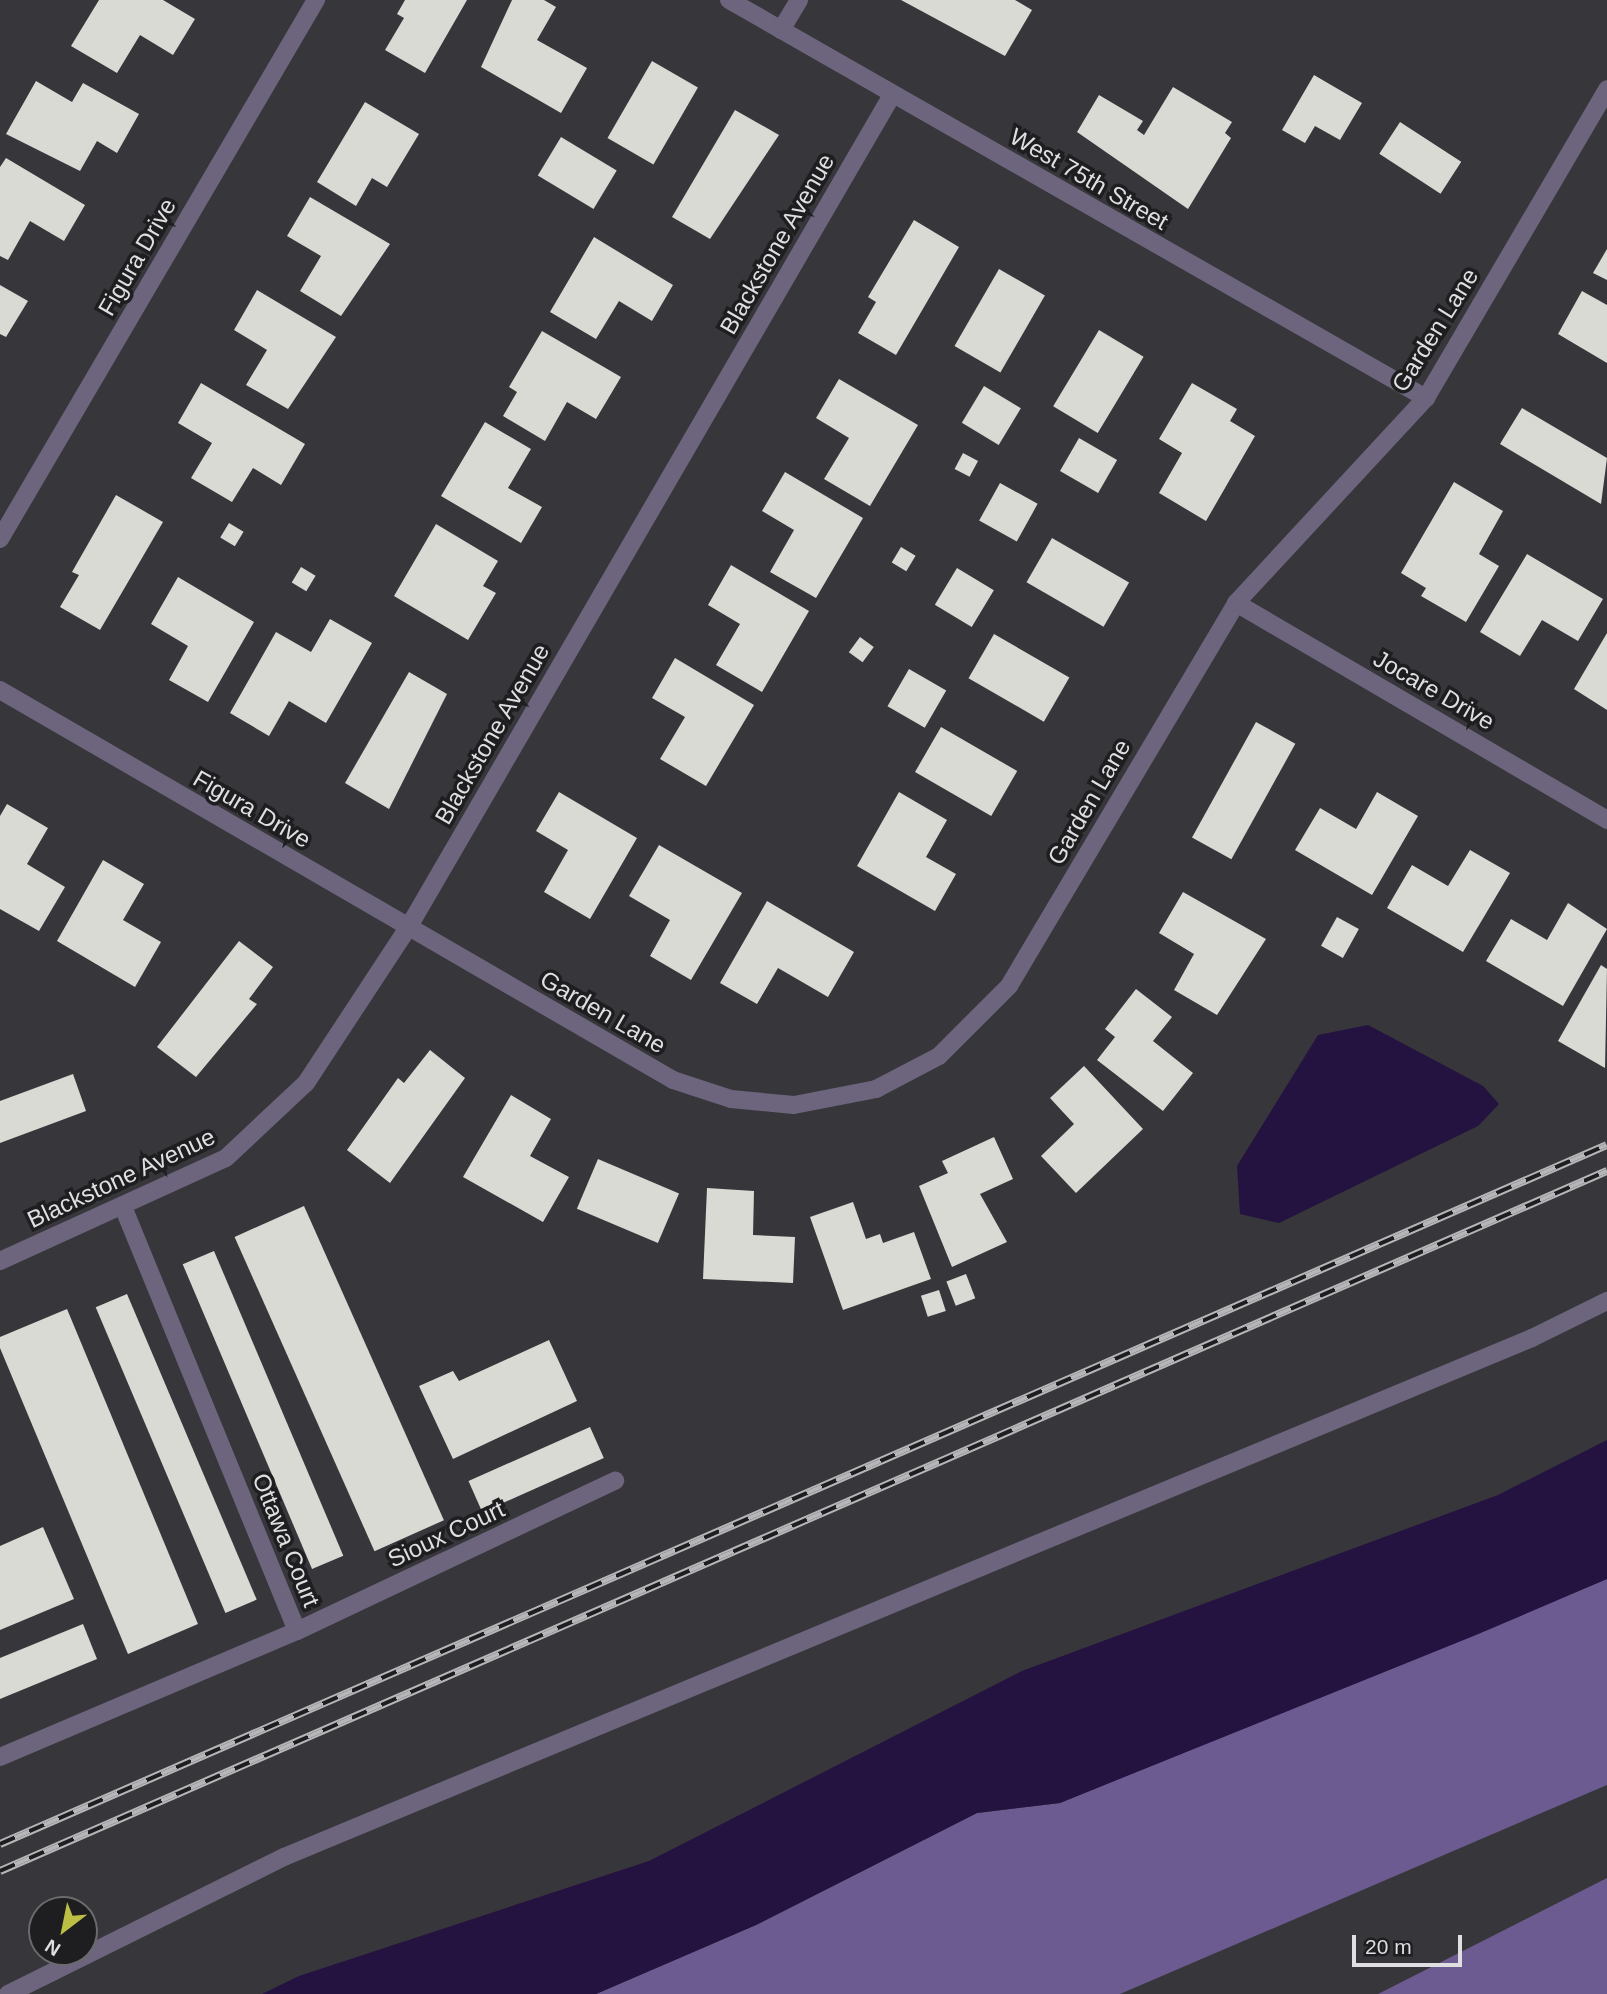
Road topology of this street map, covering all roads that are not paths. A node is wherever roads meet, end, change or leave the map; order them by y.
1 (316, 0) edge
2 (729, 0) edge
3 (799, 0) edge
4 (781, 30) junction
5 (1607, 89) edge
6 (892, 95) junction
7 (1426, 398) junction
8 (0, 539) edge
9 (1237, 603) junction
10 (0, 690) edge
11 (1607, 820) edge
12 (408, 928) junction
13 (123, 1207) junction
14 (0, 1261) edge
15 (1607, 1301) edge
16 (615, 1481) dead end
17 (297, 1632) junction
18 (0, 1757) edge
19 (8, 1994) edge

1 - 8 street, Figura Drive
2 - 4 street, West 75th Street
3 - 4 street
4 - 6 street, West 75th Street
5 - 7 street, Garden Lane
6 - 7 street, West 75th Street
6 - 12 street, Blackstone Avenue
7 - 9 street, Garden Lane
9 - 11 street, Jocare Drive
9 - 12 street, Garden Lane
10 - 12 street, Figura Drive
12 - 13 street, Blackstone Avenue
13 - 14 street, Blackstone Avenue
13 - 17 street, Ottawa Court
15 - 19 street
16 - 17 street, Sioux Court
17 - 18 street, Ottawa Court

